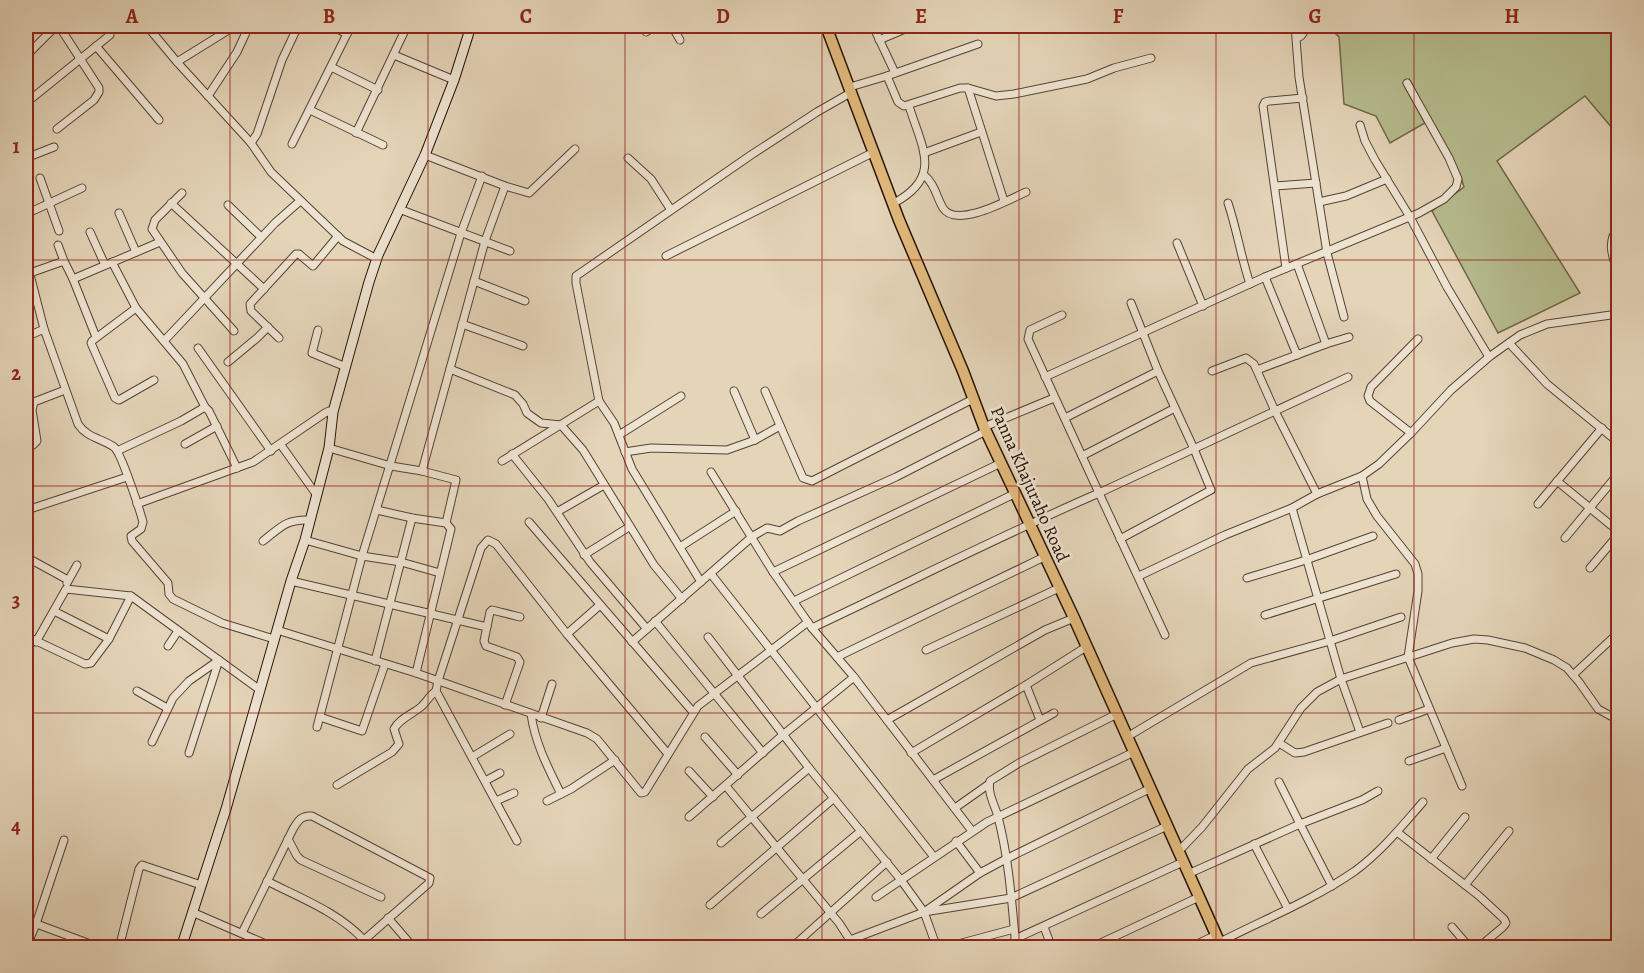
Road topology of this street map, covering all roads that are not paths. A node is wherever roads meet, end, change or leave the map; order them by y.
1 (57, 26) edge
2 (107, 26) edge
3 (235, 26) edge
4 (249, 26) edge
5 (298, 26) edge
6 (332, 26) edge
7 (351, 26) edge
8 (407, 26) edge
9 (471, 26) edge
10 (656, 26) edge
11 (672, 26) edge
12 (826, 26) edge
13 (873, 26) edge
14 (911, 26) edge
15 (1295, 26) edge
16 (1308, 26) edge
17 (151, 27) edge
18 (645, 32) dead end
19 (347, 33) junction
20 (1296, 38) junction
21 (680, 40) dead end
22 (879, 40) junction
23 (978, 44) dead end
24 (96, 46) junction
25 (394, 55) junction
26 (26, 56) edge
27 (1151, 58) dead end
28 (80, 59) junction
29 (177, 62) junction
30 (332, 66) junction
31 (891, 74) junction
32 (454, 80) junction
33 (1407, 83) dead end
34 (968, 88) junction
35 (851, 89) junction
36 (378, 90) junction
37 (208, 96) junction
38 (1303, 98) junction
39 (26, 103) edge
40 (909, 106) junction
41 (310, 110) junction
42 (159, 120) dead end
43 (1360, 125) dead end
44 (57, 129) dead end
45 (981, 132) junction
46 (356, 133) junction
47 (251, 143) junction
48 (292, 144) dead end
49 (383, 145) dead end
50 (54, 147) dead end
51 (575, 149) dead end
52 (874, 152) junction
53 (924, 153) junction
54 (425, 155) junction
55 (26, 158) edge
56 (628, 158) dead end
57 (924, 175) junction
58 (482, 176) junction
59 (40, 178) dead end
60 (1387, 179) junction
61 (1316, 183) junction
62 (505, 186) junction
63 (1275, 186) junction
64 (82, 188) dead end
65 (182, 192) dead end
66 (1026, 192) dead end
67 (300, 201) junction
68 (1004, 201) junction
69 (1319, 202) junction
70 (171, 203) junction
71 (894, 203) junction
72 (1228, 203) dead end
73 (49, 205) junction
74 (228, 205) dead end
75 (399, 209) junction
76 (671, 210) junction
77 (119, 213) dead end
78 (26, 214) edge
79 (1410, 217) junction
80 (1618, 228) edge
81 (59, 231) dead end
82 (90, 232) dead end
83 (461, 233) junction
84 (338, 236) junction
85 (261, 237) junction
86 (160, 242) junction
87 (485, 242) junction
88 (1177, 243) dead end
89 (58, 245) dead end
90 (510, 251) dead end
91 (136, 252) junction
92 (1327, 253) junction
93 (666, 256) dead end
94 (26, 259) edge
95 (377, 259) junction
96 (64, 261) junction
97 (1617, 262) edge
98 (108, 264) junction
99 (236, 264) junction
100 (1297, 264) junction
101 (1286, 268) junction
102 (30, 273) junction
103 (1618, 273) edge
104 (1265, 277) junction
105 (74, 279) junction
106 (474, 281) junction
107 (1250, 284) junction
108 (264, 289) junction
109 (33, 291) junction
110 (26, 294) edge
111 (204, 298) junction
112 (525, 301) dead end
113 (1131, 303) dead end
114 (1203, 306) junction
115 (136, 308) junction
116 (1618, 314) edge
117 (1062, 315) dead end
118 (1344, 317) dead end
119 (462, 324) junction
120 (268, 327) junction
121 (44, 329) junction
122 (318, 330) dead end
123 (234, 331) dead end
124 (1145, 333) junction
125 (26, 337) edge
126 (96, 338) junction
127 (279, 338) dead end
128 (1349, 338) dead end
129 (1418, 339) dead end
130 (164, 341) junction
131 (1509, 343) junction
132 (1326, 344) junction
133 (523, 346) dead end
134 (198, 348) dead end
135 (1297, 355) junction
136 (1488, 357) junction
137 (228, 362) dead end
138 (346, 367) junction
139 (450, 369) junction
140 (1212, 370) dead end
141 (1257, 370) junction
142 (1158, 371) junction
143 (1045, 377) junction
144 (1348, 377) dead end
145 (154, 380) dead end
146 (26, 389) edge
147 (65, 390) junction
148 (734, 391) dead end
149 (765, 391) dead end
150 (681, 396) dead end
151 (1054, 398) junction
152 (973, 399) junction
153 (599, 401) junction
154 (33, 404) junction
155 (205, 407) junction
156 (1175, 408) junction
157 (1275, 411) junction
158 (333, 412) junction
159 (1065, 418) junction
160 (561, 425) junction
161 (217, 426) junction
162 (780, 426) junction
163 (985, 429) junction
164 (1602, 429) junction
165 (1411, 433) junction
166 (619, 435) junction
167 (755, 440) junction
168 (1618, 442) edge
169 (26, 443) edge
170 (185, 444) dead end
171 (281, 445) junction
172 (328, 448) junction
173 (1194, 448) junction
174 (117, 451) junction
175 (271, 452) junction
176 (625, 452) junction
177 (512, 454) junction
178 (1082, 456) junction
179 (502, 461) dead end
180 (1001, 463) junction
181 (391, 466) junction
182 (237, 468) junction
183 (422, 471) junction
184 (711, 472) dead end
185 (1618, 474) edge
186 (1362, 476) junction
187 (127, 477) junction
188 (1557, 481) junction
189 (604, 485) junction
190 (1016, 493) junction
191 (1099, 493) junction
192 (316, 494) junction
193 (1317, 494) junction
194 (137, 504) junction
195 (1538, 504) dead end
196 (26, 507) edge
197 (1292, 508) junction
198 (1590, 508) junction
199 (377, 510) junction
200 (736, 511) junction
201 (557, 512) junction
202 (412, 518) junction
203 (310, 520) junction
204 (529, 522) dead end
205 (446, 523) junction
206 (1029, 523) junction
207 (629, 527) junction
208 (1618, 533) edge
209 (753, 536) junction
210 (1373, 536) dead end
211 (1564, 538) dead end
212 (1120, 539) junction
213 (305, 540) junction
214 (263, 541) dead end
215 (680, 547) junction
216 (584, 555) junction
217 (362, 556) junction
218 (26, 557) edge
219 (1044, 557) junction
220 (1306, 560) junction
221 (401, 562) junction
222 (77, 565) dead end
223 (1590, 568) dead end
224 (773, 572) junction
225 (440, 573) junction
226 (711, 574) junction
227 (1396, 574) dead end
228 (1139, 576) junction
229 (1247, 578) dead end
230 (68, 580) junction
231 (291, 581) junction
232 (701, 582) junction
233 (66, 588) junction
234 (1059, 588) junction
235 (351, 594) junction
236 (130, 596) junction
237 (1317, 597) junction
238 (682, 598) junction
239 (794, 601) junction
240 (391, 603) junction
241 (600, 605) junction
242 (54, 611) junction
243 (430, 613) junction
244 (1264, 615) dead end
245 (520, 617) dead end
246 (1401, 617) dead end
247 (1074, 618) junction
248 (459, 619) junction
249 (655, 621) junction
250 (810, 625) junction
251 (487, 627) junction
252 (646, 629) junction
253 (178, 631) junction
254 (1618, 633) edge
255 (567, 634) junction
256 (275, 635) junction
257 (1165, 635) dead end
258 (26, 636) edge
259 (708, 637) dead end
260 (109, 639) junction
261 (1330, 641) junction
262 (36, 642) junction
263 (632, 642) junction
264 (168, 646) dead end
265 (1086, 647) junction
266 (338, 649) junction
267 (771, 650) junction
268 (926, 650) dead end
269 (837, 657) junction
270 (1408, 657) junction
271 (219, 660) junction
272 (375, 662) junction
273 (385, 664) junction
274 (416, 673) junction
275 (738, 675) junction
276 (1573, 675) junction
277 (854, 677) junction
278 (1341, 679) junction
279 (438, 681) junction
280 (552, 684) dead end
281 (1026, 686) junction
282 (260, 690) junction
283 (137, 691) dead end
284 (436, 691) junction
285 (714, 693) junction
286 (505, 705) junction
287 (167, 708) junction
288 (817, 708) junction
289 (1429, 709) junction
290 (693, 712) junction
291 (1054, 713) dead end
292 (531, 714) junction
293 (1117, 714) junction
294 (320, 717) junction
295 (541, 718) junction
296 (887, 720) junction
297 (1040, 720) junction
298 (1399, 720) dead end
299 (1618, 720) edge
300 (1388, 723) dead end
301 (317, 728) dead end
302 (1360, 732) junction
303 (510, 734) dead end
304 (784, 734) junction
305 (1127, 736) junction
306 (705, 737) dead end
307 (152, 742) dead end
308 (1279, 743) junction
309 (1446, 748) junction
310 (1134, 752) junction
311 (189, 753) dead end
312 (763, 753) junction
313 (911, 753) junction
314 (668, 754) junction
315 (472, 757) junction
316 (615, 760) junction
317 (1409, 761) dead end
318 (809, 768) junction
319 (689, 771) dead end
320 (500, 773) dead end
321 (738, 775) junction
322 (933, 780) junction
323 (485, 781) junction
324 (1279, 782) dead end
325 (989, 784) junction
326 (337, 785) dead end
327 (726, 786) junction
328 (1462, 786) dead end
329 (1151, 788) junction
330 (1378, 791) dead end
331 (514, 793) dead end
332 (561, 794) junction
333 (713, 797) junction
334 (834, 798) junction
335 (496, 801) junction
336 (547, 801) dead end
337 (1424, 802) dead end
338 (955, 808) junction
339 (689, 817) dead end
340 (751, 817) junction
341 (998, 817) junction
342 (1465, 817) dead end
343 (1300, 824) junction
344 (1167, 825) junction
345 (861, 831) junction
346 (972, 831) junction
347 (1509, 831) dead end
348 (1397, 832) junction
349 (288, 839) junction
350 (64, 840) dead end
351 (517, 841) dead end
352 (956, 841) junction
353 (721, 843) dead end
354 (1254, 844) junction
355 (777, 848) junction
356 (934, 857) junction
357 (1180, 857) junction
358 (1006, 859) junction
359 (1431, 859) junction
360 (887, 862) junction
361 (981, 873) junction
362 (1188, 874) junction
363 (802, 880) junction
364 (902, 880) junction
365 (267, 881) junction
366 (201, 885) junction
367 (1465, 885) junction
368 (1332, 886) junction
369 (381, 897) dead end
370 (876, 897) dead end
371 (1199, 897) junction
372 (1011, 898) junction
373 (710, 905) dead end
374 (1288, 909) junction
375 (192, 912) junction
376 (830, 912) junction
377 (924, 912) junction
378 (761, 914) dead end
379 (388, 918) junction
380 (26, 920) edge
381 (36, 924) junction
382 (1044, 927) junction
383 (1452, 927) dead end
384 (1014, 929) junction
385 (242, 933) junction
386 (364, 939) junction
387 (1015, 939) junction
388 (1220, 942) edge
389 (78, 944) edge
390 (26, 948) edge
391 (101, 948) edge
392 (119, 948) edge
393 (181, 948) edge
394 (275, 948) edge
395 (355, 948) edge
396 (414, 948) edge
397 (791, 948) edge
398 (936, 948) edge
399 (943, 948) edge
400 (1016, 948) edge
401 (1052, 948) edge
402 (1090, 948) edge
403 (1189, 948) edge
404 (1470, 948) edge
405 (1478, 948) edge

1 - 26 street
1 - 28 street
2 - 24 street
3 - 29 street
4 - 37 street
5 - 47 street
6 - 19 street
7 - 19 street
8 - 25 street
9 - 32 main road
10 - 18 street
11 - 21 street
12 - 35 main road, Panna Khajuraho Road
13 - 22 street
14 - 22 street
15 - 20 street
16 - 20 street
17 - 29 street
19 - 30 street
20 - 38 street
22 - 31 street
23 - 31 street
24 - 28 street
24 - 42 street
25 - 32 street
25 - 36 street
27 - 34 street
28 - 39 street
28 - 44 street
29 - 37 street
30 - 36 street
30 - 41 street
31 - 35 street
31 - 40 street
32 - 54 main road
33 - 79 street
34 - 40 street
34 - 45 street
35 - 52 main road, Panna Khajuraho Road
35 - 76 street
36 - 46 street
37 - 47 street
38 - 61 street
38 - 63 street
40 - 53 street
41 - 46 street
41 - 48 street
43 - 60 street
45 - 53 street
45 - 68 street
46 - 49 street
47 - 67 street
50 - 55 street
51 - 62 street
52 - 71 main road, Panna Khajuraho Road
52 - 93 street
53 - 57 street
54 - 58 street
54 - 75 main road
56 - 76 street
57 - 68 street
57 - 71 street
58 - 62 street
58 - 83 street
59 - 73 street
60 - 69 street
60 - 79 street
61 - 63 street
61 - 69 street
62 - 87 street
63 - 101 street
64 - 73 street
65 - 70 street
66 - 68 street
67 - 84 street
67 - 85 street
69 - 92 street
70 - 86 street
70 - 99 street
71 - 152 main road, Panna Khajuraho Road
72 - 107 street
73 - 78 street
73 - 81 street
74 - 85 street
75 - 83 street
75 - 95 main road
76 - 153 street
77 - 91 street
79 - 92 street
79 - 136 street
80 - 97 street
82 - 98 street
83 - 87 street
83 - 181 street
84 - 95 street
84 - 108 street
85 - 99 street
86 - 91 street
86 - 111 street
87 - 90 street
87 - 106 street
88 - 114 street
89 - 96 street
91 - 98 street
92 - 100 street
92 - 118 street
94 - 102 street
95 - 138 main road
96 - 102 street
96 - 105 street
97 - 103 street
98 - 105 street
98 - 115 street
99 - 108 street
99 - 111 street
100 - 101 street
100 - 132 street
101 - 104 street
102 - 109 street
104 - 107 street
104 - 135 street
105 - 126 street
106 - 112 street
106 - 119 street
107 - 114 street
108 - 120 street
109 - 110 street
109 - 121 street
111 - 123 street
111 - 130 street
113 - 124 street
114 - 124 street
115 - 126 street
115 - 130 street
116 - 131 street
117 - 143 street
119 - 133 street
119 - 139 street
120 - 127 street
120 - 137 street
121 - 125 street
121 - 147 street
122 - 138 street
124 - 142 street
124 - 143 street
126 - 145 street
128 - 132 street
129 - 165 street
130 - 155 street
131 - 136 street
131 - 164 street
132 - 135 street
134 - 175 street
135 - 141 street
136 - 165 street
138 - 158 main road
139 - 160 street
139 - 183 street
140 - 141 street
141 - 157 street
142 - 156 street
142 - 159 street
143 - 151 street
144 - 157 street
146 - 154 street
147 - 154 street
147 - 174 street
148 - 167 street
149 - 162 street
150 - 166 street
151 - 159 street
151 - 163 street
152 - 162 street
152 - 163 main road, Panna Khajuraho Road
153 - 160 street
153 - 166 street
154 - 169 street
155 - 161 street
155 - 174 street
156 - 173 street
156 - 178 street
157 - 173 street
157 - 193 street
158 - 171 street
158 - 172 main road
159 - 178 street
160 - 177 street
160 - 189 street
161 - 170 street
161 - 182 street
162 - 167 street
163 - 180 main road, Panna Khajuraho Road
163 - 209 street
164 - 168 street
164 - 188 street
165 - 186 street
166 - 176 street
167 - 176 street
171 - 175 street
171 - 192 street
172 - 181 street
172 - 192 main road
173 - 191 street
173 - 212 street
174 - 187 street
175 - 182 street
176 - 215 street
177 - 179 street
177 - 201 street
178 - 191 street
180 - 190 main road, Panna Khajuraho Road
180 - 224 street
181 - 183 street
181 - 199 street
182 - 194 street
183 - 205 street
184 - 200 street
185 - 198 street
186 - 193 street
186 - 270 street
187 - 194 street
187 - 196 street
188 - 195 street
188 - 198 street
189 - 201 street
189 - 207 street
190 - 206 main road, Panna Khajuraho Road
190 - 239 street
191 - 206 street
191 - 212 street
192 - 203 main road
193 - 197 street
194 - 256 street
197 - 220 street
197 - 228 street
198 - 208 street
198 - 211 street
199 - 202 street
199 - 217 street
200 - 209 street
200 - 215 street
201 - 216 street
202 - 205 street
202 - 221 street
203 - 213 main road
203 - 214 street
204 - 241 street
205 - 225 street
206 - 219 main road, Panna Khajuraho Road
206 - 250 street
207 - 216 street
207 - 238 street
208 - 223 street
209 - 224 street
209 - 226 street
210 - 220 street
212 - 228 street
213 - 217 street
213 - 231 main road
215 - 232 street
216 - 252 street
217 - 221 street
217 - 235 street
218 - 230 street
219 - 234 main road, Panna Khajuraho Road
219 - 269 street
220 - 229 street
220 - 237 street
221 - 225 street
221 - 240 street
222 - 230 street
224 - 239 street
225 - 243 street
226 - 232 street
226 - 267 street
227 - 237 street
228 - 257 street
230 - 233 street
231 - 235 street
231 - 256 main road
232 - 238 street
233 - 236 street
233 - 242 street
234 - 247 main road, Panna Khajuraho Road
234 - 268 street
235 - 240 street
235 - 266 street
236 - 253 street
236 - 260 street
237 - 244 street
237 - 261 street
238 - 249 street
239 - 250 street
240 - 243 street
240 - 272 street
241 - 255 street
241 - 263 street
242 - 260 street
242 - 262 street
243 - 248 street
243 - 274 street
245 - 251 street
246 - 261 street
247 - 265 main road, Panna Khajuraho Road
247 - 296 street
248 - 251 street
248 - 255 street
248 - 279 street
249 - 252 street
249 - 285 street
250 - 267 street
250 - 269 street
251 - 286 street
252 - 263 street
253 - 264 street
253 - 271 street
254 - 276 street
255 - 314 street
256 - 266 street
256 - 282 main road
258 - 262 street
259 - 275 street
260 - 262 street
261 - 278 street
261 - 305 street
263 - 290 street
265 - 281 street
265 - 293 main road, Panna Khajuraho Road
266 - 272 street
266 - 294 street
267 - 275 street
267 - 288 street
269 - 277 street
270 - 276 street
270 - 278 street
270 - 289 street
271 - 282 street
271 - 287 street
271 - 311 street
272 - 273 street
273 - 274 street
273 - 294 street
274 - 279 street
275 - 285 street
275 - 304 street
276 - 299 street
277 - 288 street
277 - 296 street
278 - 302 street
278 - 308 street
279 - 284 street
279 - 286 street
280 - 295 street
281 - 297 street
281 - 313 street
282 - 366 main road
283 - 287 street
284 - 315 street
284 - 326 street
285 - 290 street
285 - 312 street
286 - 292 street
287 - 307 street
288 - 304 street
288 - 356 street
289 - 298 street
289 - 309 street
290 - 314 street
291 - 297 street
292 - 295 street
292 - 332 street
293 - 305 main road, Panna Khajuraho Road
293 - 325 street
294 - 301 street
295 - 316 street
296 - 313 street
297 - 322 street
300 - 302 street
302 - 308 street
303 - 315 street
304 - 312 street
304 - 318 street
305 - 310 main road, Panna Khajuraho Road
306 - 321 street
308 - 357 street
309 - 317 street
309 - 328 street
310 - 329 main road, Panna Khajuraho Road
310 - 341 street
312 - 321 street
313 - 322 street
314 - 316 street
315 - 323 street
316 - 332 street
318 - 334 street
318 - 340 street
319 - 333 street
320 - 323 street
321 - 327 street
322 - 338 street
323 - 335 street
324 - 343 street
325 - 338 street
325 - 341 street
327 - 333 street
327 - 340 street
329 - 344 main road, Panna Khajuraho Road
329 - 358 street
330 - 343 street
331 - 335 street
332 - 336 street
333 - 339 street
334 - 345 street
334 - 355 street
335 - 351 street
337 - 348 street
338 - 346 street
340 - 353 street
340 - 355 street
341 - 346 street
341 - 358 street
342 - 359 street
343 - 354 street
343 - 368 street
344 - 357 main road, Panna Khajuraho Road
344 - 372 street
345 - 360 street
345 - 363 street
346 - 352 street
347 - 367 street
348 - 359 street
348 - 368 street
349 - 365 street
349 - 369 street
349 - 379 street
350 - 381 street
352 - 356 street
352 - 361 street
354 - 362 street
354 - 374 street
355 - 363 street
355 - 373 street
356 - 364 street
357 - 362 main road, Panna Khajuraho Road
357 - 382 street
358 - 361 street
358 - 372 street
359 - 367 street
360 - 364 street
360 - 376 street
361 - 377 street
362 - 371 main road, Panna Khajuraho Road
363 - 376 street
363 - 378 street
364 - 370 street
364 - 377 street
365 - 385 street
365 - 386 street
366 - 375 main road
366 - 392 street
367 - 405 street
368 - 374 street
371 - 388 main road, Panna Khajuraho Road
371 - 402 street
372 - 377 street
372 - 384 street
374 - 388 street
375 - 385 street
375 - 393 main road
376 - 377 street
376 - 397 street
377 - 398 street
379 - 386 street
379 - 396 street
380 - 381 street
381 - 389 street
381 - 390 street
382 - 387 street
382 - 401 street
383 - 404 street
384 - 387 street
384 - 399 street
385 - 394 street
386 - 395 street
387 - 400 street
388 - 403 street
389 - 391 street

